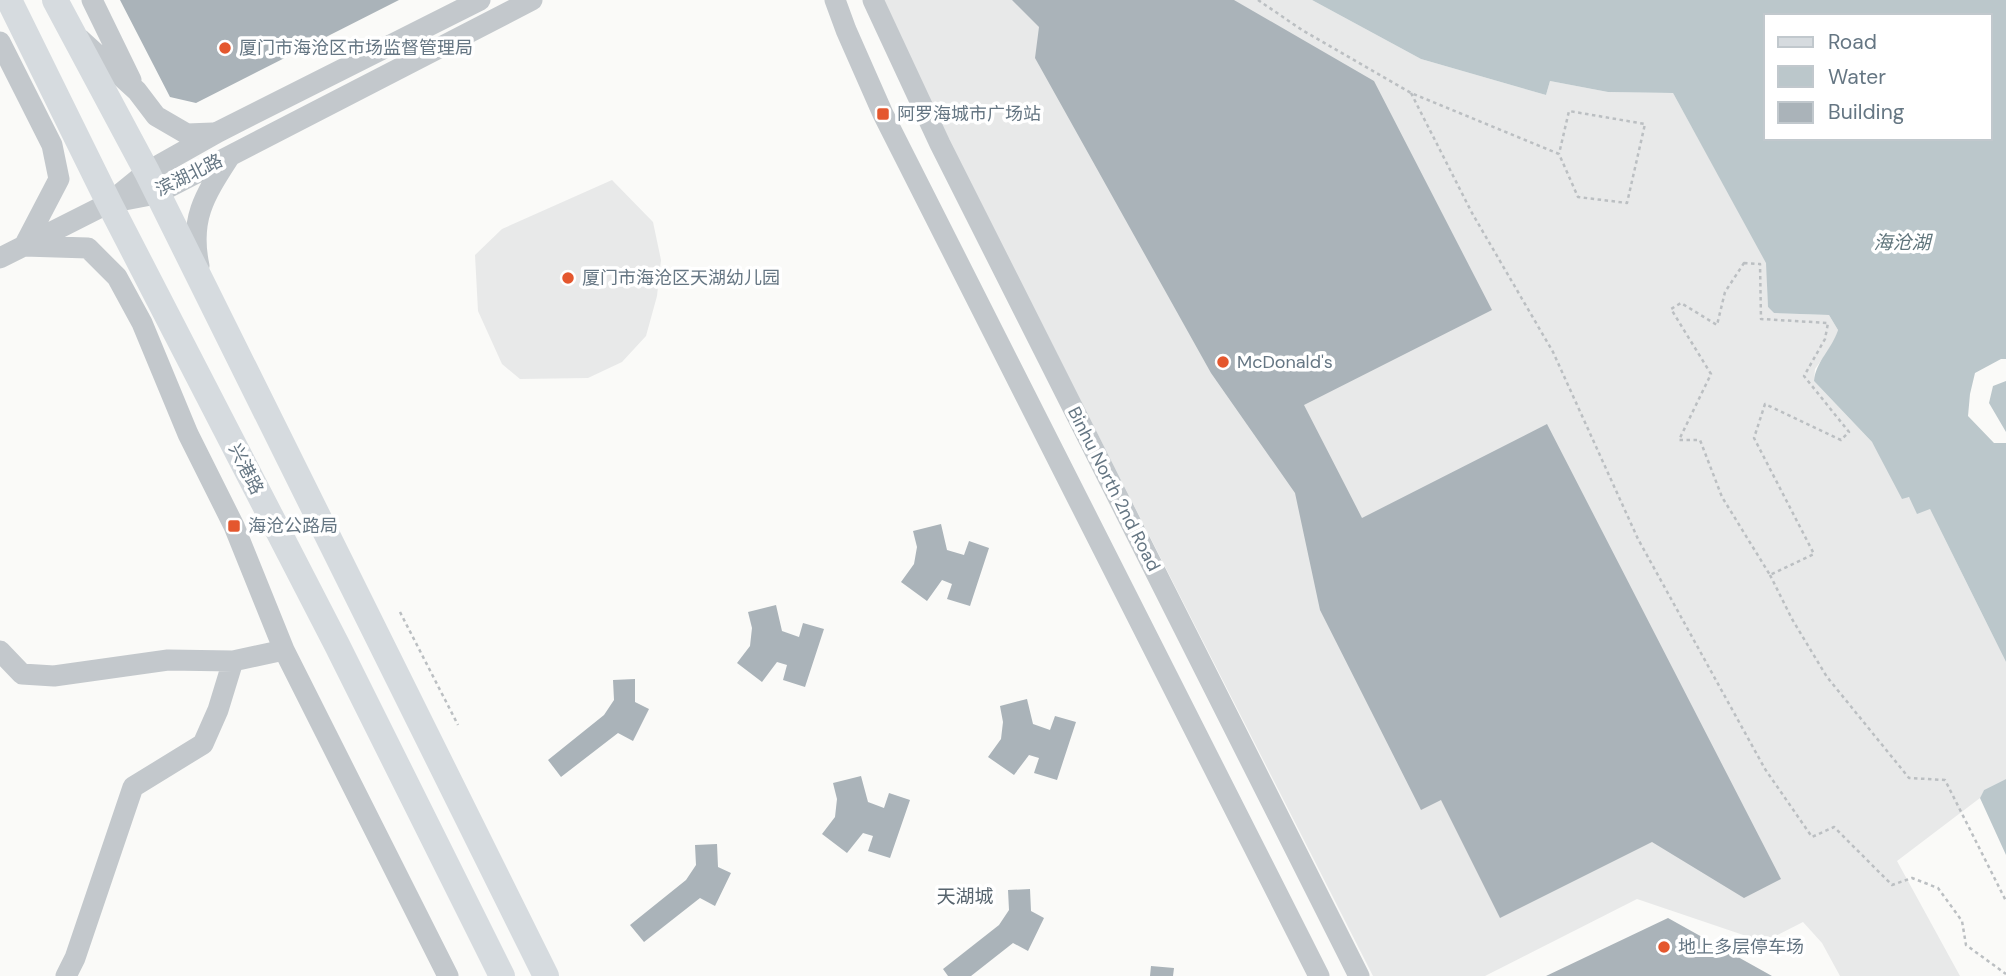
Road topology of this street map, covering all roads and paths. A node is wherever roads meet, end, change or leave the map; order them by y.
1 (7, 0) edge
2 (55, 0) edge
3 (92, 0) edge
4 (532, 0) edge
5 (835, 0) edge
6 (873, 0) edge
7 (1258, 0) edge
8 (469, 2) edge
9 (477, 28) junction
10 (69, 29) junction
11 (0, 42) edge
12 (137, 91) junction
13 (1410, 93) junction
14 (30, 102) junction
15 (219, 132) junction
16 (1559, 154) junction
17 (230, 155) junction
18 (151, 183) junction
19 (109, 204) junction
20 (24, 246) junction
21 (0, 258) edge
22 (148, 280) junction
23 (203, 285) junction
24 (188, 434) junction
25 (1770, 575) junction
26 (400, 612) dead end
27 (284, 650) junction
28 (0, 651) edge
29 (233, 661) junction
30 (458, 725) dead end
31 (2006, 901) edge
32 (2006, 974) edge
33 (66, 976) edge
34 (449, 976) edge
35 (502, 976) edge
36 (546, 976) edge
37 (1319, 976) edge
38 (1359, 976) edge

1 - 14 street
1 - 19 main road, 兴港路
2 - 10 main road
3 - 12 street
4 - 9 street, 滨湖北路
5 - 37 street, Binhu North 2nd Road
6 - 38 street, Binhu North 2nd Road
7 - 13 path
8 - 9 street
8 - 15 street, 滨湖北路
9 - 17 street, 滨湖北路
10 - 12 street
10 - 18 main road
11 - 14 street
12 - 15 street
13 - 16 path
13 - 32 path
14 - 20 street
15 - 18 street, 滨湖北路
16 - 16 path
17 - 18 street, 滨湖北路
17 - 23 street
18 - 19 street, 滨湖北路
18 - 23 main road
19 - 20 street, 滨湖北路
19 - 22 main road, 兴港路
20 - 21 street, 滨湖北路
20 - 24 street
22 - 24 street
22 - 35 main road, 兴港路
23 - 36 main road
24 - 27 street
25 - 25 path
25 - 31 path
26 - 30 path
27 - 29 street
27 - 34 street
28 - 29 street
29 - 33 street

